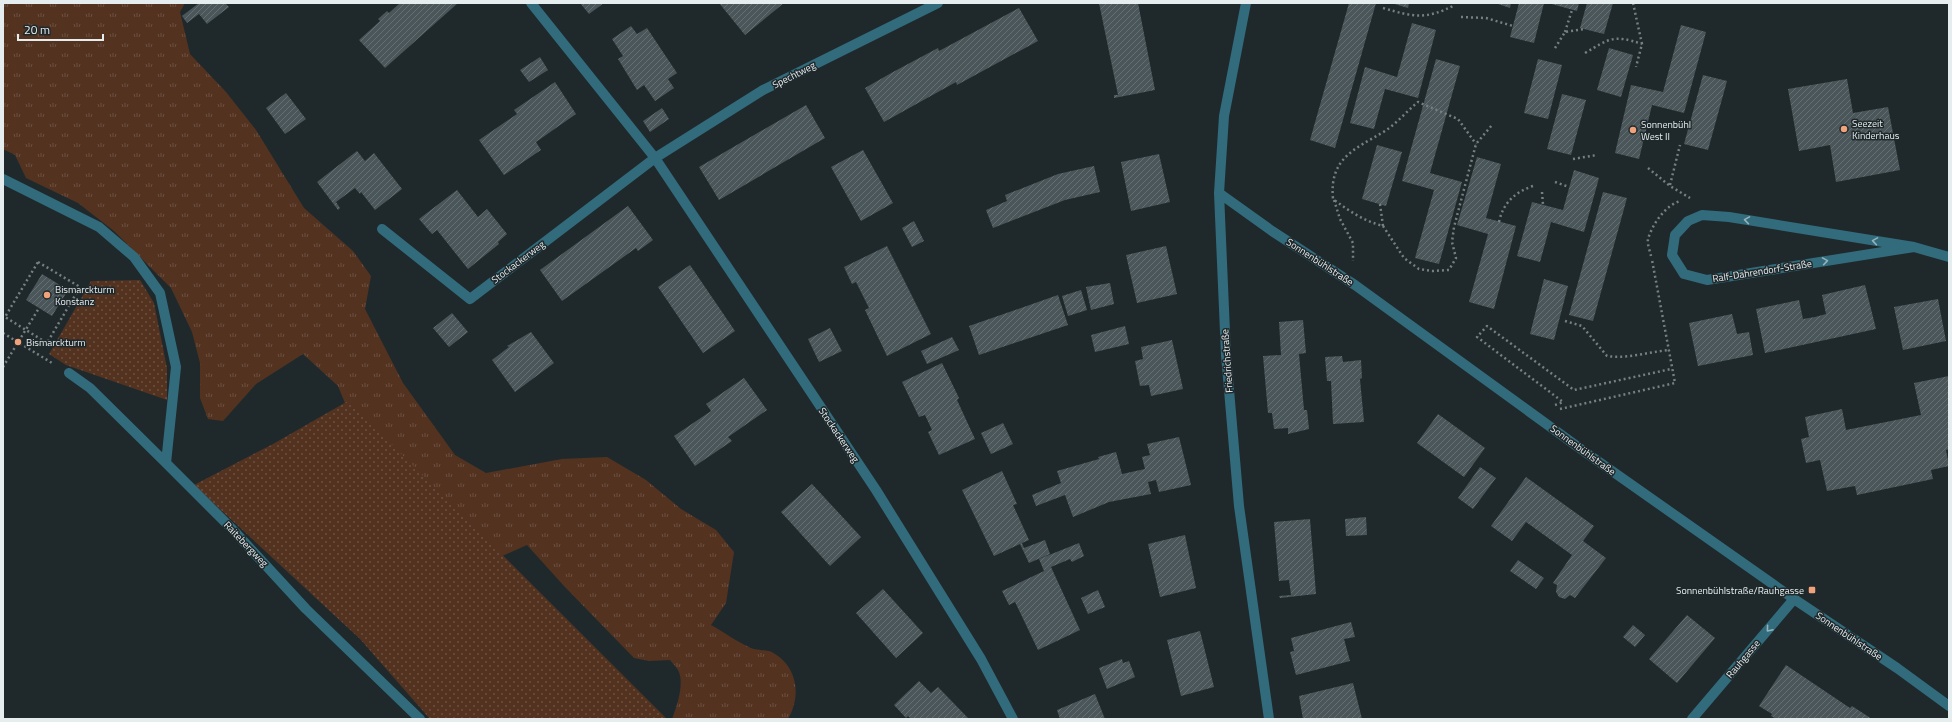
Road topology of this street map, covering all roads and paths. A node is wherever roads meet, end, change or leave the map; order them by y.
1 (531, 3) edge
2 (938, 3) edge
3 (1246, 3) edge
4 (1633, 3) edge
5 (1455, 6) dead end
6 (1383, 8) dead end
7 (1572, 10) dead end
8 (1461, 17) dead end
9 (1513, 26) dead end
10 (1584, 29) dead end
11 (1565, 32) junction
12 (1642, 44) junction
13 (1555, 48) dead end
14 (1584, 53) dead end
15 (1636, 67) dead end
16 (1492, 125) dead end
17 (1476, 144) junction
18 (1680, 145) dead end
19 (1597, 156) dead end
20 (656, 158) junction
21 (1573, 159) dead end
22 (1648, 168) dead end
23 (3, 179) edge
24 (1555, 182) dead end
25 (1533, 186) dead end
26 (1670, 186) junction
27 (1569, 187) dead end
28 (1542, 192) dead end
29 (1219, 193) junction
30 (1690, 198) dead end
31 (1333, 199) junction
32 (1380, 204) dead end
33 (1543, 205) dead end
34 (1499, 222) dead end
35 (1383, 226) junction
36 (382, 229) dead end
37 (1914, 247) junction
38 (1353, 253) dead end
39 (1949, 256) edge
40 (39, 308) dead end
41 (1565, 321) dead end
42 (26, 330) junction
43 (3, 333) edge
44 (18, 342) junction
45 (1669, 350) dead end
46 (56, 365) dead end
47 (3, 367) edge
48 (1671, 369) dead end
49 (69, 373) dead end
50 (1675, 383) dead end
51 (1534, 414) junction
52 (166, 463) junction
53 (1794, 599) junction
54 (1949, 706) edge
55 (420, 719) edge
56 (1013, 719) edge
57 (1270, 719) edge
58 (1692, 719) edge

1 - 20 street, Stockackerweg
2 - 20 street, Spechtweg
3 - 29 street, Friedrichstraße
4 - 12 path
5 - 6 path
7 - 11 path
8 - 9 path
10 - 11 path
11 - 13 path
12 - 14 path
12 - 15 path
16 - 17 path
17 - 31 path
17 - 35 path
18 - 26 path
19 - 21 path
20 - 36 street, Stockackerweg
20 - 56 street, Stockackerweg
22 - 26 path
23 - 52 street
24 - 27 path
25 - 34 path
26 - 30 path
28 - 33 path
29 - 51 street, Sonnenbühlstraße
29 - 57 street, Friedrichstraße
31 - 35 path
31 - 38 path
32 - 35 path
37 -> 37 street, Ralf-Dahrendorf-Straße
37 - 39 street, Ralf-Dahrendorf-Straße
40 - 42 path
41 - 45 path
42 - 42 path
42 - 44 path
43 - 44 path
44 - 46 path
44 - 47 path
48 - 51 path
49 - 52 street, Raitebergweg
50 - 51 path
51 - 53 street, Sonnenbühlstraße
52 - 55 street, Raitebergweg
53 - 54 street, Sonnenbühlstraße
53 -> 58 street, Rauhgasse

